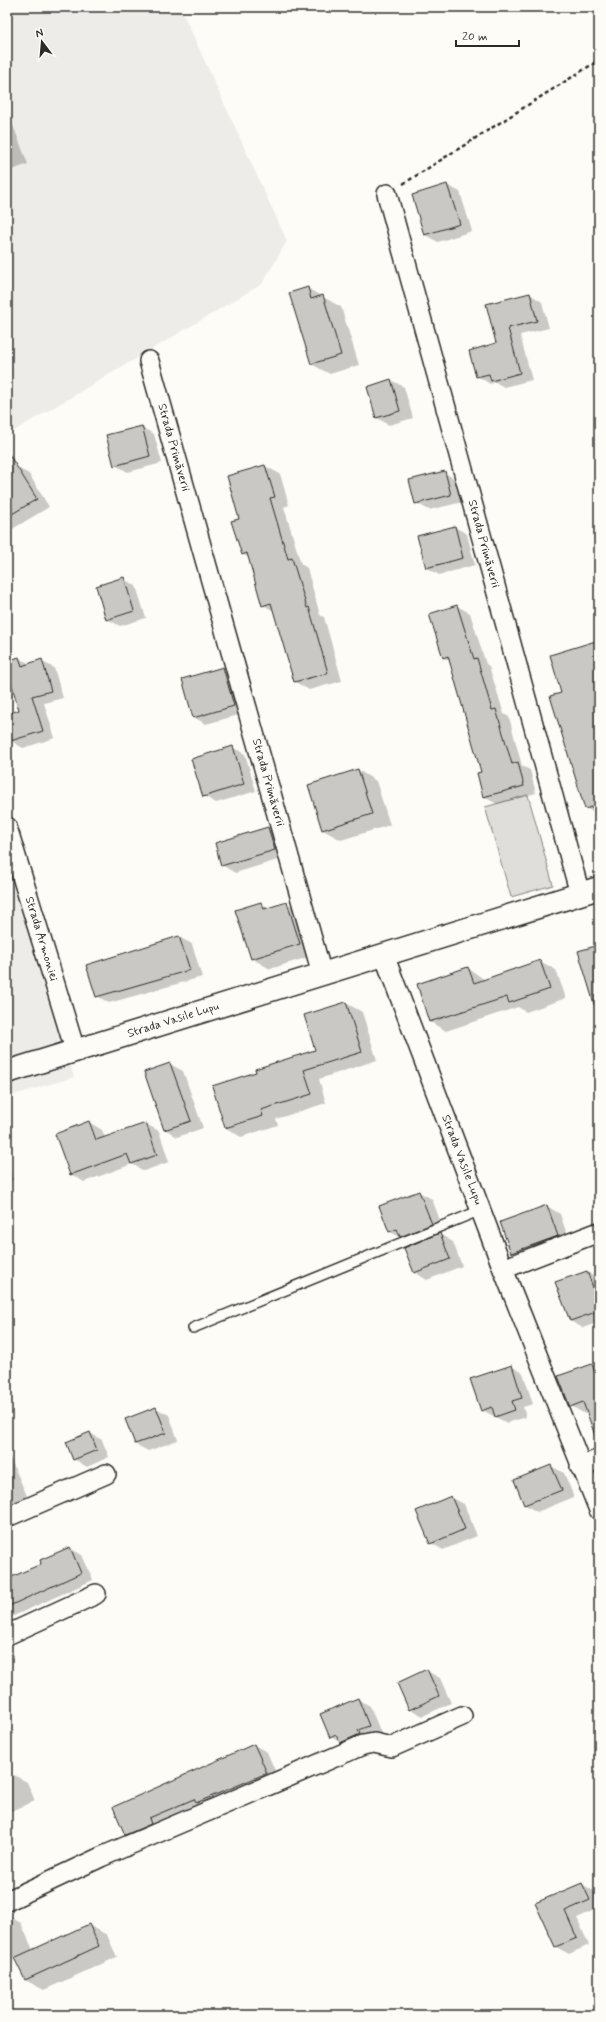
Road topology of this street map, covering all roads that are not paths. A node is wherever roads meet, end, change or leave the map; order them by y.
1 (387, 194) road end
2 (149, 361) dead end
3 (7, 827) edge
4 (590, 891) edge
5 (384, 955) junction
6 (322, 974) junction
7 (75, 1050) junction
8 (7, 1072) edge
9 (481, 1210) junction
10 (599, 1232) edge
11 (503, 1269) junction
12 (193, 1328) dead end
13 (599, 1460) edge
14 (580, 1467) junction
15 (106, 1474) dead end
16 (599, 1510) edge
17 (7, 1517) edge
18 (96, 1594) dead end
19 (7, 1634) edge
20 (462, 1716) dead end
21 (7, 1901) edge

1 - 4 street, Strada Primăverii
2 - 6 street, Strada Primăverii
3 - 7 street, Strada Armoniei
4 - 5 main road, Strada Vasile Lupu
5 - 6 main road, Strada Vasile Lupu
5 - 9 street, Strada Vasile Lupu
6 - 7 main road, Strada Vasile Lupu
7 - 8 main road, Strada Vasile Lupu
9 - 11 street, Strada Vasile Lupu
9 - 12 lane
10 - 11 street
11 - 14 street, Strada Vasile Lupu
13 - 14 street
14 - 16 street, Strada Vasile Lupu
15 - 17 street
18 - 19 street
20 - 21 street

